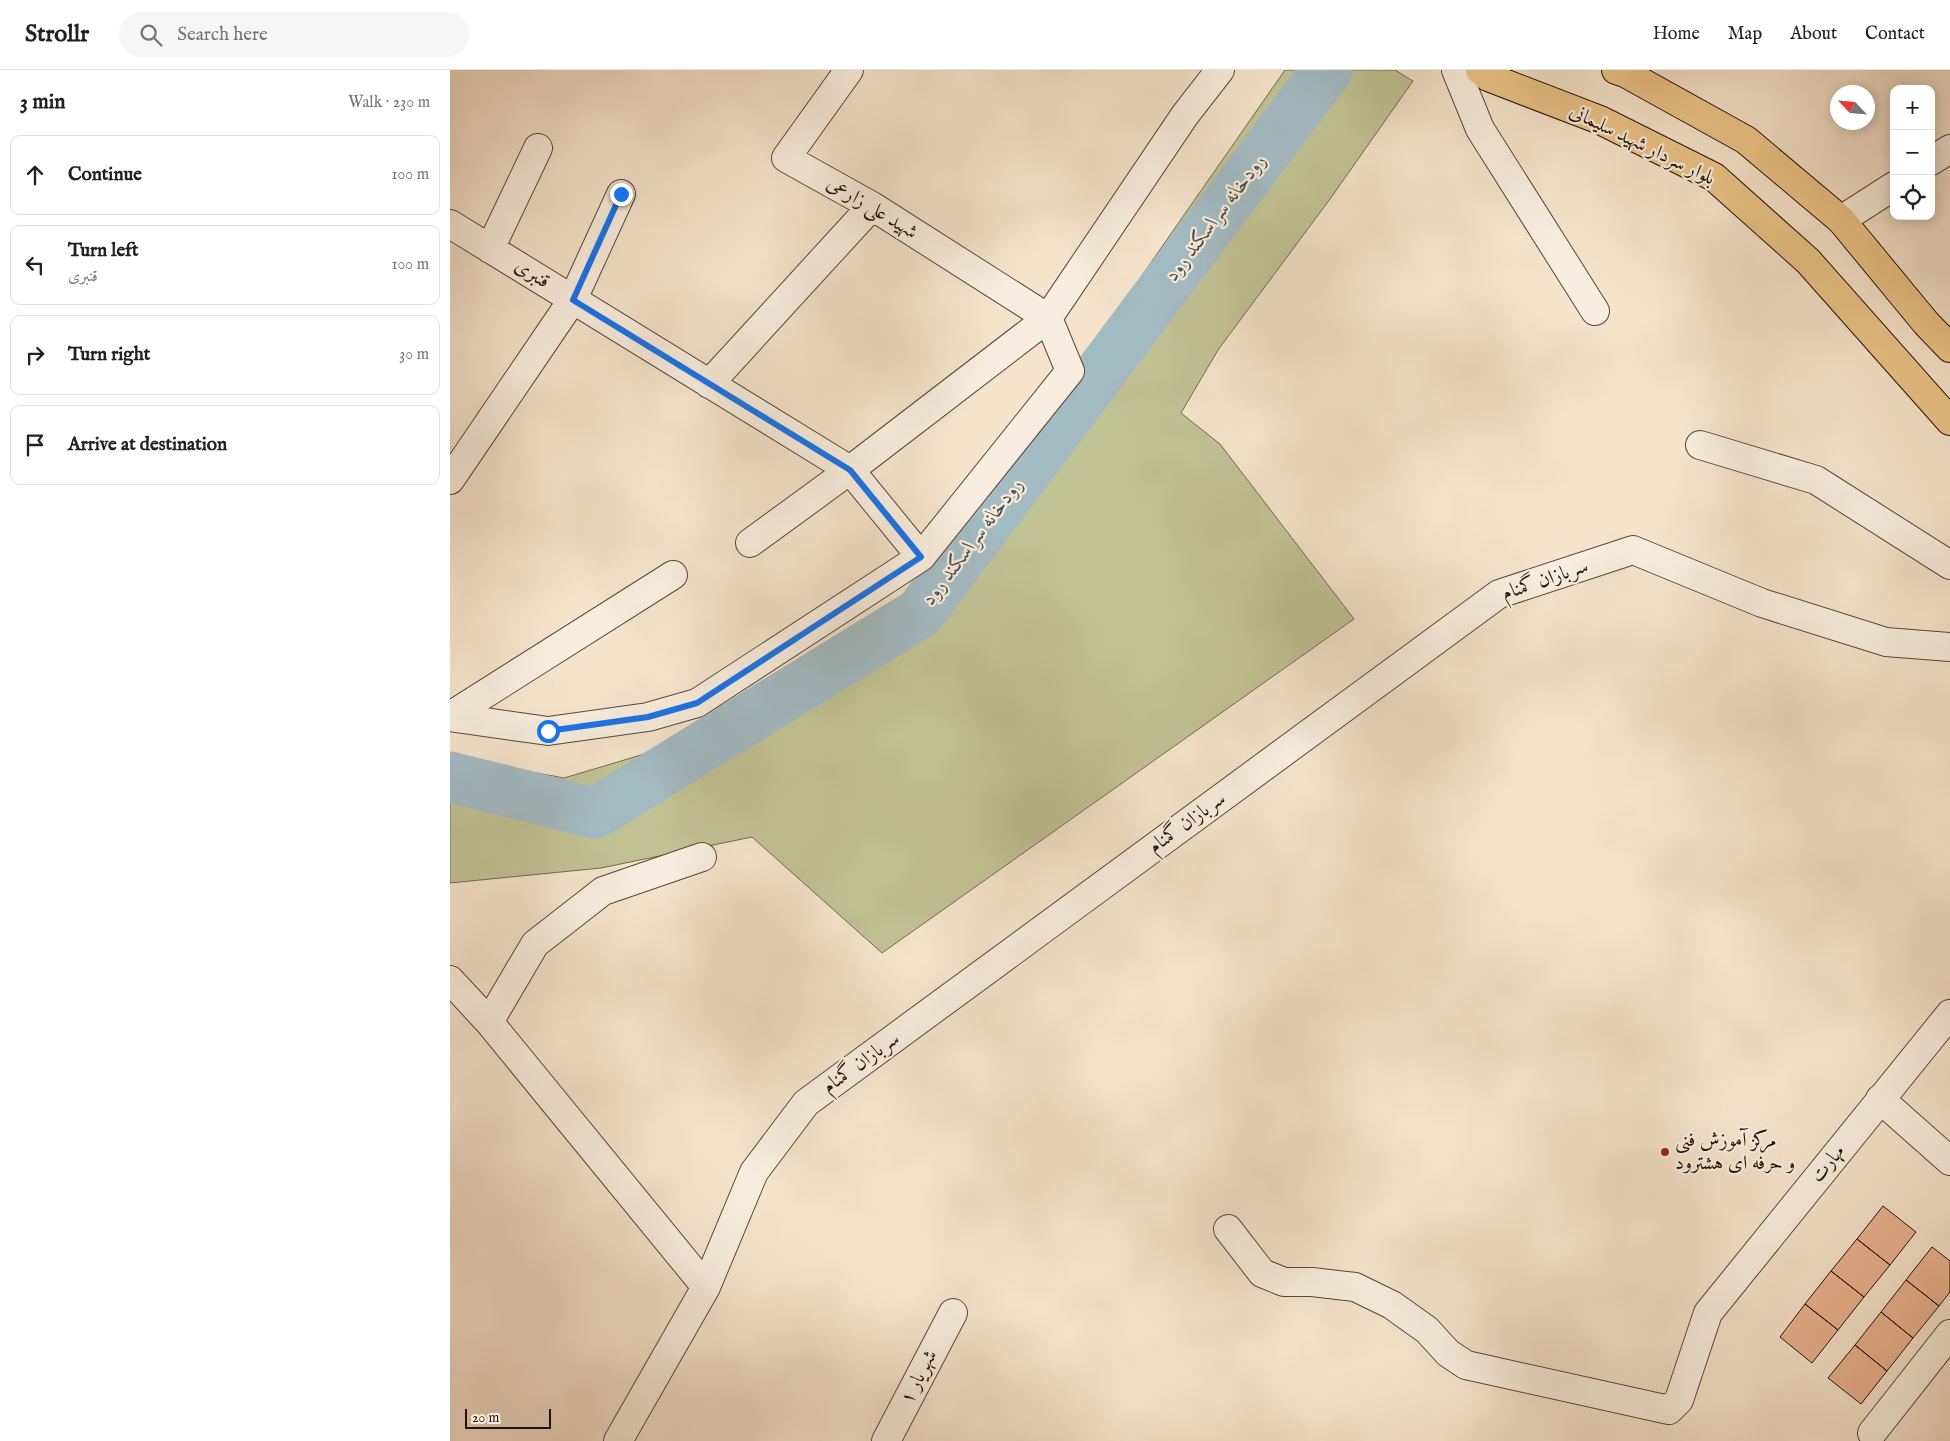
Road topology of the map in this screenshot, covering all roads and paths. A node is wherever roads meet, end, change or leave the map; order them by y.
1 (849, 70) edge
2 (1220, 70) edge
3 (1456, 70) edge
4 (1480, 70) edge
5 (1616, 70) edge
6 (538, 148) dead end
7 (1950, 149) edge
8 (1935, 158) edge
9 (1890, 189) edge
10 (621, 194) dead end
11 (872, 206) junction
12 (1841, 220) junction
13 (450, 224) edge
14 (490, 249) junction
15 (573, 300) junction
16 (1595, 311) dead end
17 (1048, 318) junction
18 (1950, 348) edge
19 (709, 384) junction
20 (1950, 422) edge
21 (1700, 444) dead end
22 (850, 470) junction
23 (450, 480) edge
24 (750, 543) dead end
25 (921, 557) junction
26 (1950, 565) edge
27 (673, 575) dead end
28 (1950, 647) edge
29 (450, 717) edge
30 (702, 857) dead end
31 (450, 980) edge
32 (1950, 1014) edge
33 (489, 1022) junction
34 (1880, 1099) junction
35 (1950, 1161) edge
36 (1228, 1229) dead end
37 (706, 1287) junction
38 (953, 1313) dead end
39 (1950, 1334) edge
40 (1872, 1433) dead end
41 (618, 1441) edge
42 (886, 1441) edge

1 - 11 street, شهيد علی زارعی
2 - 17 street
3 - 16 street
4 - 20 main road, بلوار سردار شهید سلیمانی
5 - 12 main road
6 - 14 street
7 - 8 street
9 - 12 street
10 - 15 street
11 - 17 street, شهيد علی زارعی
11 - 19 street
12 - 18 main road
13 - 14 street, قنبری
14 - 15 street, قنبری
15 - 19 street, قنبری
15 - 23 street
17 - 22 street
17 - 25 street
19 - 22 street, قنبری
21 - 26 street
22 - 24 street
22 - 25 street, قنبری
25 - 29 street
27 - 29 street
28 - 37 street, سربازان گمنام
30 - 33 street
31 - 33 street
32 - 34 street, مهارت
33 - 37 street
34 - 35 street
34 - 36 street, مهارت
37 - 41 street, سربازان گمنام
38 - 42 street, شهریار ۱
39 - 40 street

